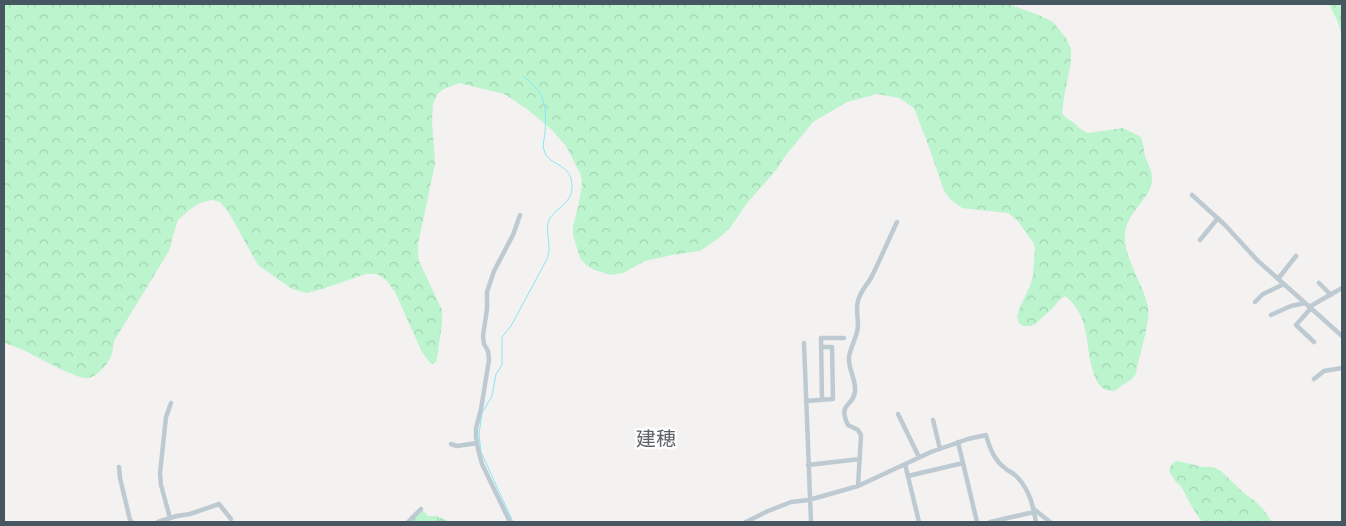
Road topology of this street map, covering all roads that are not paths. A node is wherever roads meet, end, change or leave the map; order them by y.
1 (1192, 194) dead end
2 (520, 215) dead end
3 (1218, 218) junction
4 (897, 222) dead end
5 (1200, 240) dead end
6 (1296, 256) dead end
7 (1278, 279) junction
8 (1319, 283) dead end
9 (1284, 284) junction
10 (1342, 288) edge
11 (1331, 294) junction
12 (1255, 302) dead end
13 (1308, 306) junction
14 (1271, 315) dead end
15 (1342, 336) edge
16 (844, 338) dead end
17 (1314, 342) dead end
18 (804, 343) dead end
19 (821, 347) junction
20 (1342, 368) edge
21 (1314, 379) dead end
22 (822, 400) junction
23 (806, 401) junction
24 (171, 403) dead end
25 (898, 414) dead end
26 (933, 420) dead end
27 (958, 442) junction
28 (477, 443) junction
29 (451, 444) dead end
30 (940, 449) junction
31 (919, 457) junction
32 (860, 459) junction
33 (906, 464) junction
34 (963, 464) junction
35 (808, 465) junction
36 (119, 467) dead end
37 (908, 476) junction
38 (858, 486) junction
39 (809, 500) junction
40 (421, 509) dead end
41 (1034, 510) junction
42 (760, 515) junction
43 (170, 518) junction
44 (231, 519) dead end
45 (132, 522) edge
46 (158, 522) edge
47 (408, 522) edge
48 (510, 522) edge
49 (746, 522) edge
50 (762, 522) edge
51 (811, 522) edge
52 (919, 522) edge
53 (977, 522) edge
54 (990, 522) edge
55 (1036, 522) edge
56 (1050, 522) edge

1 - 3 street
2 - 28 street
3 - 5 street
3 - 7 street
4 - 32 street
6 - 7 street
7 - 9 street
8 - 11 street
9 - 12 street
9 - 13 street
10 - 11 street
11 - 13 street
13 - 14 street
13 - 15 street
13 - 17 street
16 - 19 street
18 - 23 street
19 - 22 street
19 - 22 street
20 - 21 street
22 - 23 street
23 - 35 street
24 - 43 street
25 - 31 street
26 - 30 street
27 - 30 street
27 - 34 street
27 - 41 street
28 - 29 street
28 - 48 street
30 - 31 street
31 - 33 street
32 - 35 street
32 - 38 street
33 - 37 street
33 - 38 street
34 - 37 street
34 - 53 street
35 - 39 street
36 - 45 street
37 - 52 street
38 - 39 street
39 - 42 street
39 - 51 street
40 - 47 street
41 - 54 street
41 - 55 street
41 - 56 street
42 - 49 street
42 - 50 street
43 - 44 street
43 - 46 street

